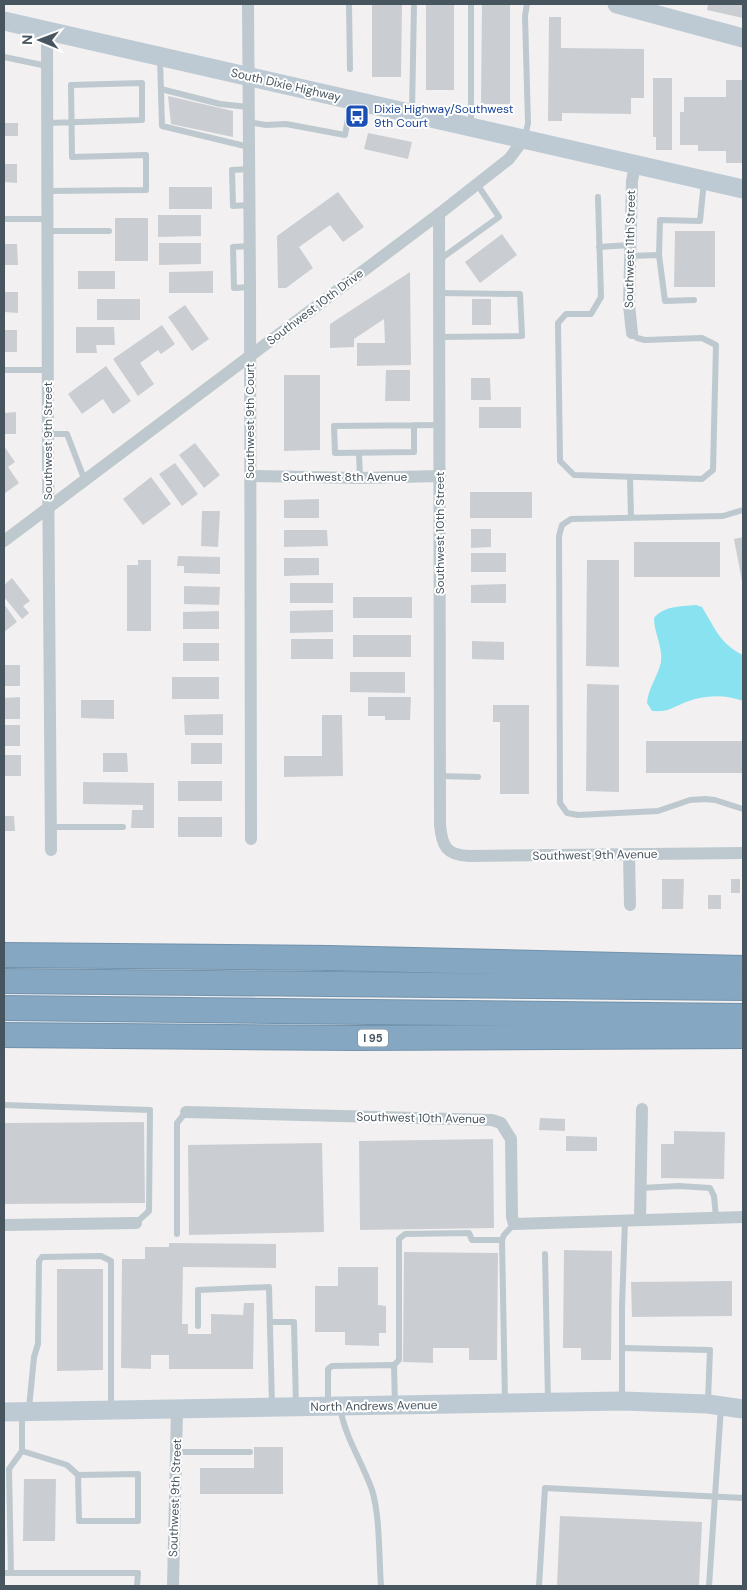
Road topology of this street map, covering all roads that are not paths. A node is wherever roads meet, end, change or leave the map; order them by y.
1 (248, 4) edge
2 (349, 4) edge
3 (414, 4) edge
4 (471, 4) edge
5 (527, 4) edge
6 (617, 4) edge
7 (4, 21) edge
8 (48, 31) junction
9 (743, 38) edge
10 (4, 57) edge
11 (160, 57) junction
12 (47, 66) junction
13 (350, 69) dead end
14 (248, 76) junction
15 (161, 90) junction
16 (351, 100) junction
17 (248, 108) junction
18 (412, 114) junction
19 (72, 122) junction
20 (248, 122) junction
21 (47, 123) junction
22 (471, 127) junction
23 (524, 139) junction
24 (248, 147) junction
25 (635, 165) junction
26 (704, 180) junction
27 (477, 184) junction
28 (743, 190) edge
29 (47, 191) junction
30 (598, 197) dead end
31 (439, 214) junction
32 (4, 219) edge
33 (47, 225) junction
34 (109, 231) dead end
35 (600, 246) junction
36 (630, 250) junction
37 (659, 256) junction
38 (439, 260) junction
39 (439, 293) junction
40 (694, 300) dead end
41 (632, 333) joint
42 (439, 336) junction
43 (250, 355) junction
44 (4, 370) edge
45 (48, 370) junction
46 (414, 425) junction
47 (440, 425) junction
48 (48, 434) junction
49 (359, 453) junction
50 (250, 476) junction
51 (440, 476) junction
52 (630, 477) junction
53 (360, 478) junction
54 (85, 481) junction
55 (48, 508) junction
56 (743, 510) edge
57 (631, 518) junction
58 (4, 541) edge
59 (440, 776) junction
60 (478, 776) dead end
61 (743, 810) edge
62 (51, 827) junction
63 (123, 827) dead end
64 (251, 839) dead end
65 (51, 850) dead end
66 (448, 851) joint
67 (743, 853) edge
68 (629, 854) junction
69 (630, 905) dead end
70 (4, 955) edge
71 (743, 968) edge
72 (4, 981) edge
73 (743, 988) edge
74 (4, 1008) edge
75 (743, 1016) edge
76 (4, 1035) edge
77 (743, 1036) edge
78 (4, 1105) edge
79 (642, 1109) dead end
80 (186, 1112) joint
81 (641, 1188) junction
82 (743, 1216) edge
83 (716, 1217) junction
84 (625, 1219) junction
85 (640, 1219) junction
86 (136, 1224) joint
87 (514, 1224) junction
88 (4, 1225) edge
89 (177, 1234) dead end
90 (502, 1240) junction
91 (545, 1254) dead end
92 (270, 1322) junction
93 (198, 1326) dead end
94 (622, 1348) junction
95 (394, 1365) junction
96 (622, 1401) junction
97 (548, 1402) junction
98 (505, 1403) junction
99 (395, 1405) junction
100 (714, 1405) junction
101 (334, 1406) junction
102 (296, 1407) junction
103 (272, 1408) junction
104 (743, 1409) edge
105 (178, 1410) junction
106 (111, 1411) junction
107 (18, 1412) edge
108 (22, 1451) junction
109 (176, 1452) junction
110 (250, 1452) dead end
111 (78, 1475) junction
112 (715, 1497) junction
113 (743, 1498) edge
114 (7, 1573) edge
115 (138, 1586) edge
116 (173, 1586) edge
117 (382, 1586) edge
118 (539, 1586) edge
119 (709, 1586) edge

1 - 14 street, Southwest 9th Court
2 - 13 lane
3 - 18 lane
4 - 22 lane
5 - 23 lane
6 - 9 main road
7 - 8 main road, South Dixie Highway
8 - 11 main road, South Dixie Highway
8 - 12 street, Southwest 9th Street
10 - 12 lane
11 - 14 main road, South Dixie Highway
11 - 15 lane
12 - 21 street, Southwest 9th Street
14 - 16 main road, South Dixie Highway
14 - 17 street, Southwest 9th Court
15 - 17 lane
15 - 24 lane
16 - 18 main road, South Dixie Highway
16 - 20 lane
17 - 20 street, Southwest 9th Court
18 - 22 main road, South Dixie Highway
19 - 19 lane
19 - 21 lane
19 - 29 lane
20 - 24 street, Southwest 9th Court
21 - 29 street, Southwest 9th Street
22 - 23 main road, South Dixie Highway
23 - 25 main road, South Dixie Highway
23 - 27 street, Southwest 10th Drive
24 - 43 street, Southwest 9th Court
25 - 26 main road, South Dixie Highway
25 - 36 street, Southwest 11th Street
26 - 28 main road, South Dixie Highway
26 - 37 lane
27 - 31 street, Southwest 10th Drive
27 - 38 lane
29 - 33 street, Southwest 9th Street
30 - 35 lane
31 - 38 street, Southwest 10th Street
31 - 43 street, Southwest 10th Drive
32 - 33 lane
33 - 34 lane
33 - 45 street, Southwest 9th Street
35 - 36 lane
35 - 52 lane
36 - 37 lane
36 - 41 street, Southwest 11th Street
37 - 40 lane
38 - 39 street, Southwest 10th Street
39 - 42 street, Southwest 10th Street
39 - 42 lane
41 - 52 lane
42 - 47 street, Southwest 10th Street
43 - 50 street, Southwest 9th Court
43 - 54 street, Southwest 10th Drive
44 - 45 lane
45 - 48 street, Southwest 9th Street
46 - 47 lane
46 - 49 lane
46 - 49 lane
47 - 51 street, Southwest 10th Street
48 - 54 lane
48 - 55 street, Southwest 9th Street
49 - 53 lane
50 - 53 street, Southwest 8th Avenue
50 - 64 street, Southwest 9th Court
51 - 53 street, Southwest 8th Avenue
51 - 59 street, Southwest 10th Street
52 - 57 lane
54 - 55 street, Southwest 10th Drive
55 - 58 street, Southwest 10th Drive
55 - 62 street, Southwest 9th Street
56 - 57 lane
57 - 61 lane
59 - 60 lane
59 - 66 street, Southwest 10th Street
62 - 63 lane
62 - 65 street, Southwest 9th Street
66 - 68 street, Southwest 9th Avenue
67 - 68 street, Southwest 9th Avenue
68 - 69 street
70 - 71 highway
72 - 73 highway
74 - 75 highway
76 - 77 highway, I 95
78 - 86 lane
79 - 81 street
80 - 87 street, Southwest 10th Avenue
80 - 89 lane
81 - 83 lane
81 - 85 street
82 - 83 street
83 - 85 street
84 - 85 street
84 - 87 street
84 - 94 lane
86 - 88 street
87 - 90 lane
90 - 95 lane
90 - 98 lane
91 - 97 lane
92 - 93 lane
92 - 102 lane
92 - 103 lane
94 - 96 lane
94 - 100 lane
95 - 99 lane
95 - 101 lane
96 - 97 main road, North Andrews Avenue
96 - 100 main road, North Andrews Avenue
97 - 98 main road, North Andrews Avenue
98 - 99 main road, North Andrews Avenue
99 - 101 main road, North Andrews Avenue
100 - 104 main road, North Andrews Avenue
100 - 112 lane
101 - 102 main road, North Andrews Avenue
101 - 117 lane
102 - 103 main road, North Andrews Avenue
103 - 105 main road, North Andrews Avenue
105 - 106 main road, North Andrews Avenue
105 - 109 street, Southwest 9th Street
106 - 107 main road, North Andrews Avenue
106 - 107 lane
107 - 108 lane
108 - 111 lane
108 - 114 lane
109 - 110 lane
109 - 116 street, Southwest 9th Street
111 - 111 lane
112 - 113 lane
112 - 118 lane
112 - 119 lane
114 - 115 lane

